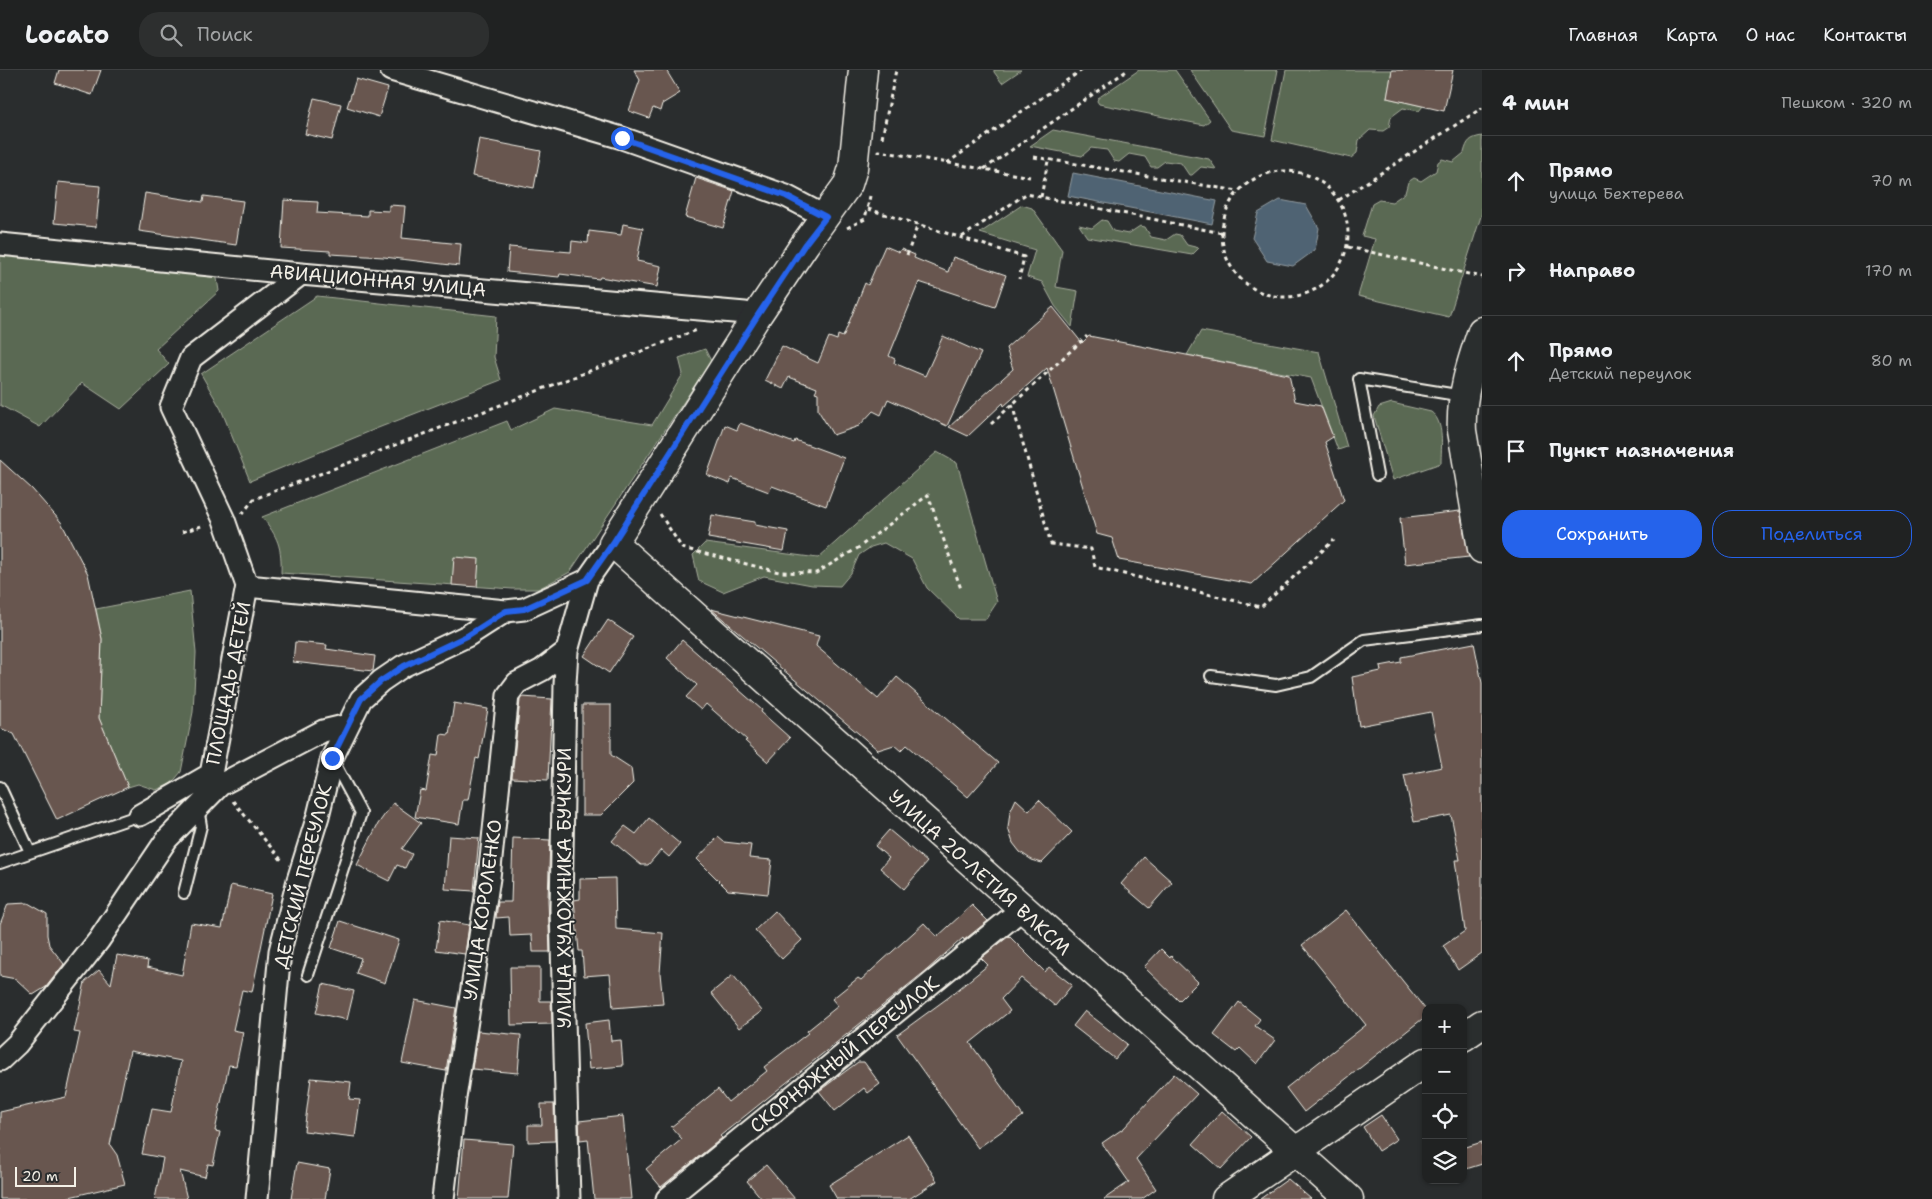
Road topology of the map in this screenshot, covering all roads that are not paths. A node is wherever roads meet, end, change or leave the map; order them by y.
1 (391, 70) edge
2 (863, 70) edge
3 (826, 217) junction
4 (0, 244) edge
5 (301, 274) junction
6 (756, 318) junction
7 (1482, 331) edge
8 (1463, 396) junction
9 (1378, 475) dead end
10 (613, 543) junction
11 (1482, 549) edge
12 (587, 580) junction
13 (247, 586) junction
14 (506, 611) junction
15 (1482, 625) edge
16 (566, 651) junction
17 (1211, 676) dead end
18 (348, 725) junction
19 (332, 758) junction
20 (0, 787) edge
21 (198, 807) junction
22 (140, 815) joint
23 (30, 852) junction
24 (0, 863) edge
25 (184, 893) dead end
26 (1022, 909) junction
27 (308, 975) dead end
28 (1482, 1024) edge
29 (1467, 1034) edge
30 (0, 1060) edge
31 (1422, 1065) edge
32 (1295, 1151) junction
33 (257, 1199) edge
34 (443, 1199) edge
35 (569, 1199) edge
36 (667, 1199) edge
37 (1226, 1199) edge
38 (1349, 1199) edge

1 - 3 street
2 - 3 street
3 - 6 street
4 - 5 street, АВИАЦИОННАЯ УЛИЦА
5 - 6 street, АВИАЦИОННАЯ УЛИЦА
5 - 13 street, ПЛОЩАДЬ ДЕТЕЙ
6 - 10 street
7 - 8 street
8 - 9 lane
8 - 11 street
10 - 12 street
10 - 26 street, УЛИЦА 20-ЛЕТИЯ ВЛКСМ
12 - 14 street
12 - 16 street, УЛИЦА ХУДОЖНИКА БУЧКУРИ
13 - 14 street
13 - 22 street, ПЛОЩАДЬ ДЕТЕЙ
14 - 18 street, ДЕТСКИЙ ПЕРЕУЛОК
15 - 17 lane
16 - 34 street, УЛИЦА КОРОЛЕНКО
16 - 35 street, УЛИЦА ХУДОЖНИКА БУЧКУРИ
18 - 19 street, ДЕТСКИЙ ПЕРЕУЛОК
18 - 21 street
19 - 27 lane
19 - 33 street, ДЕТСКИЙ ПЕРЕУЛОК
20 - 23 lane
21 - 25 lane
21 - 30 street
22 - 23 lane
23 - 24 lane
26 - 32 street, УЛИЦА 20-ЛЕТИЯ ВЛКСМ
26 - 36 street, СКОРНЯЖНЫЙ ПЕРЕУЛОК
28 - 29 street
31 - 32 street
32 - 37 street
32 - 38 street, УЛИЦА 20-ЛЕТИЯ ВЛКСМ

